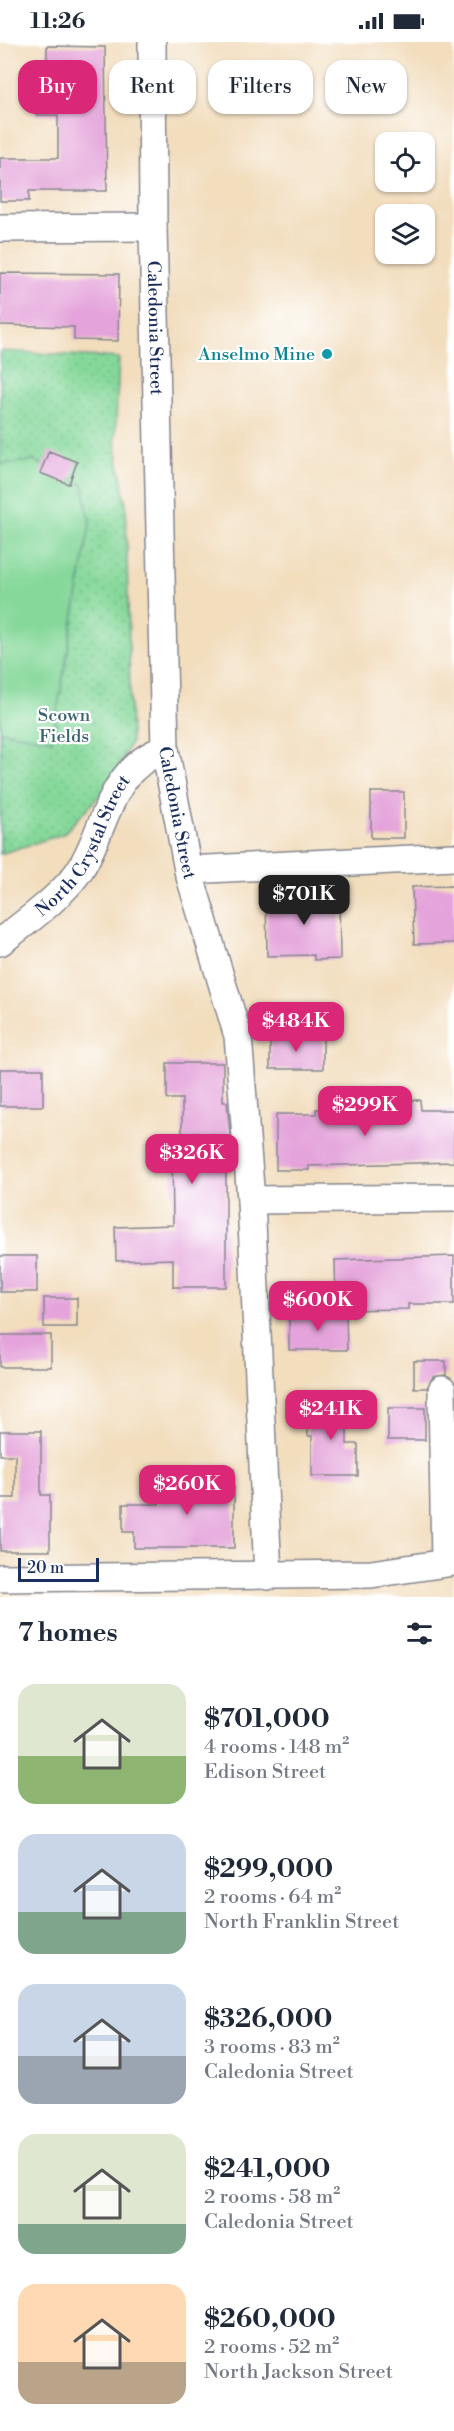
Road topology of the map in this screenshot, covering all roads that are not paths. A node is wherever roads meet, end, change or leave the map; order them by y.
1 (152, 42) edge
2 (153, 227) junction
3 (0, 228) edge
4 (165, 749) junction
5 (454, 857) edge
6 (188, 870) junction
7 (0, 942) edge
8 (454, 1198) edge
9 (251, 1200) junction
10 (442, 1390) dead end
11 (449, 1562) edge
12 (268, 1576) junction
13 (0, 1578) edge

1 - 2 street, Caledonia Street
2 - 3 street
2 - 4 street, Caledonia Street
4 - 6 street, Caledonia Street
4 - 7 street, North Crystal Street
5 - 6 street
6 - 9 street, Caledonia Street
8 - 9 street
9 - 12 street, Caledonia Street
10 - 11 street
11 - 12 street
12 - 13 street

